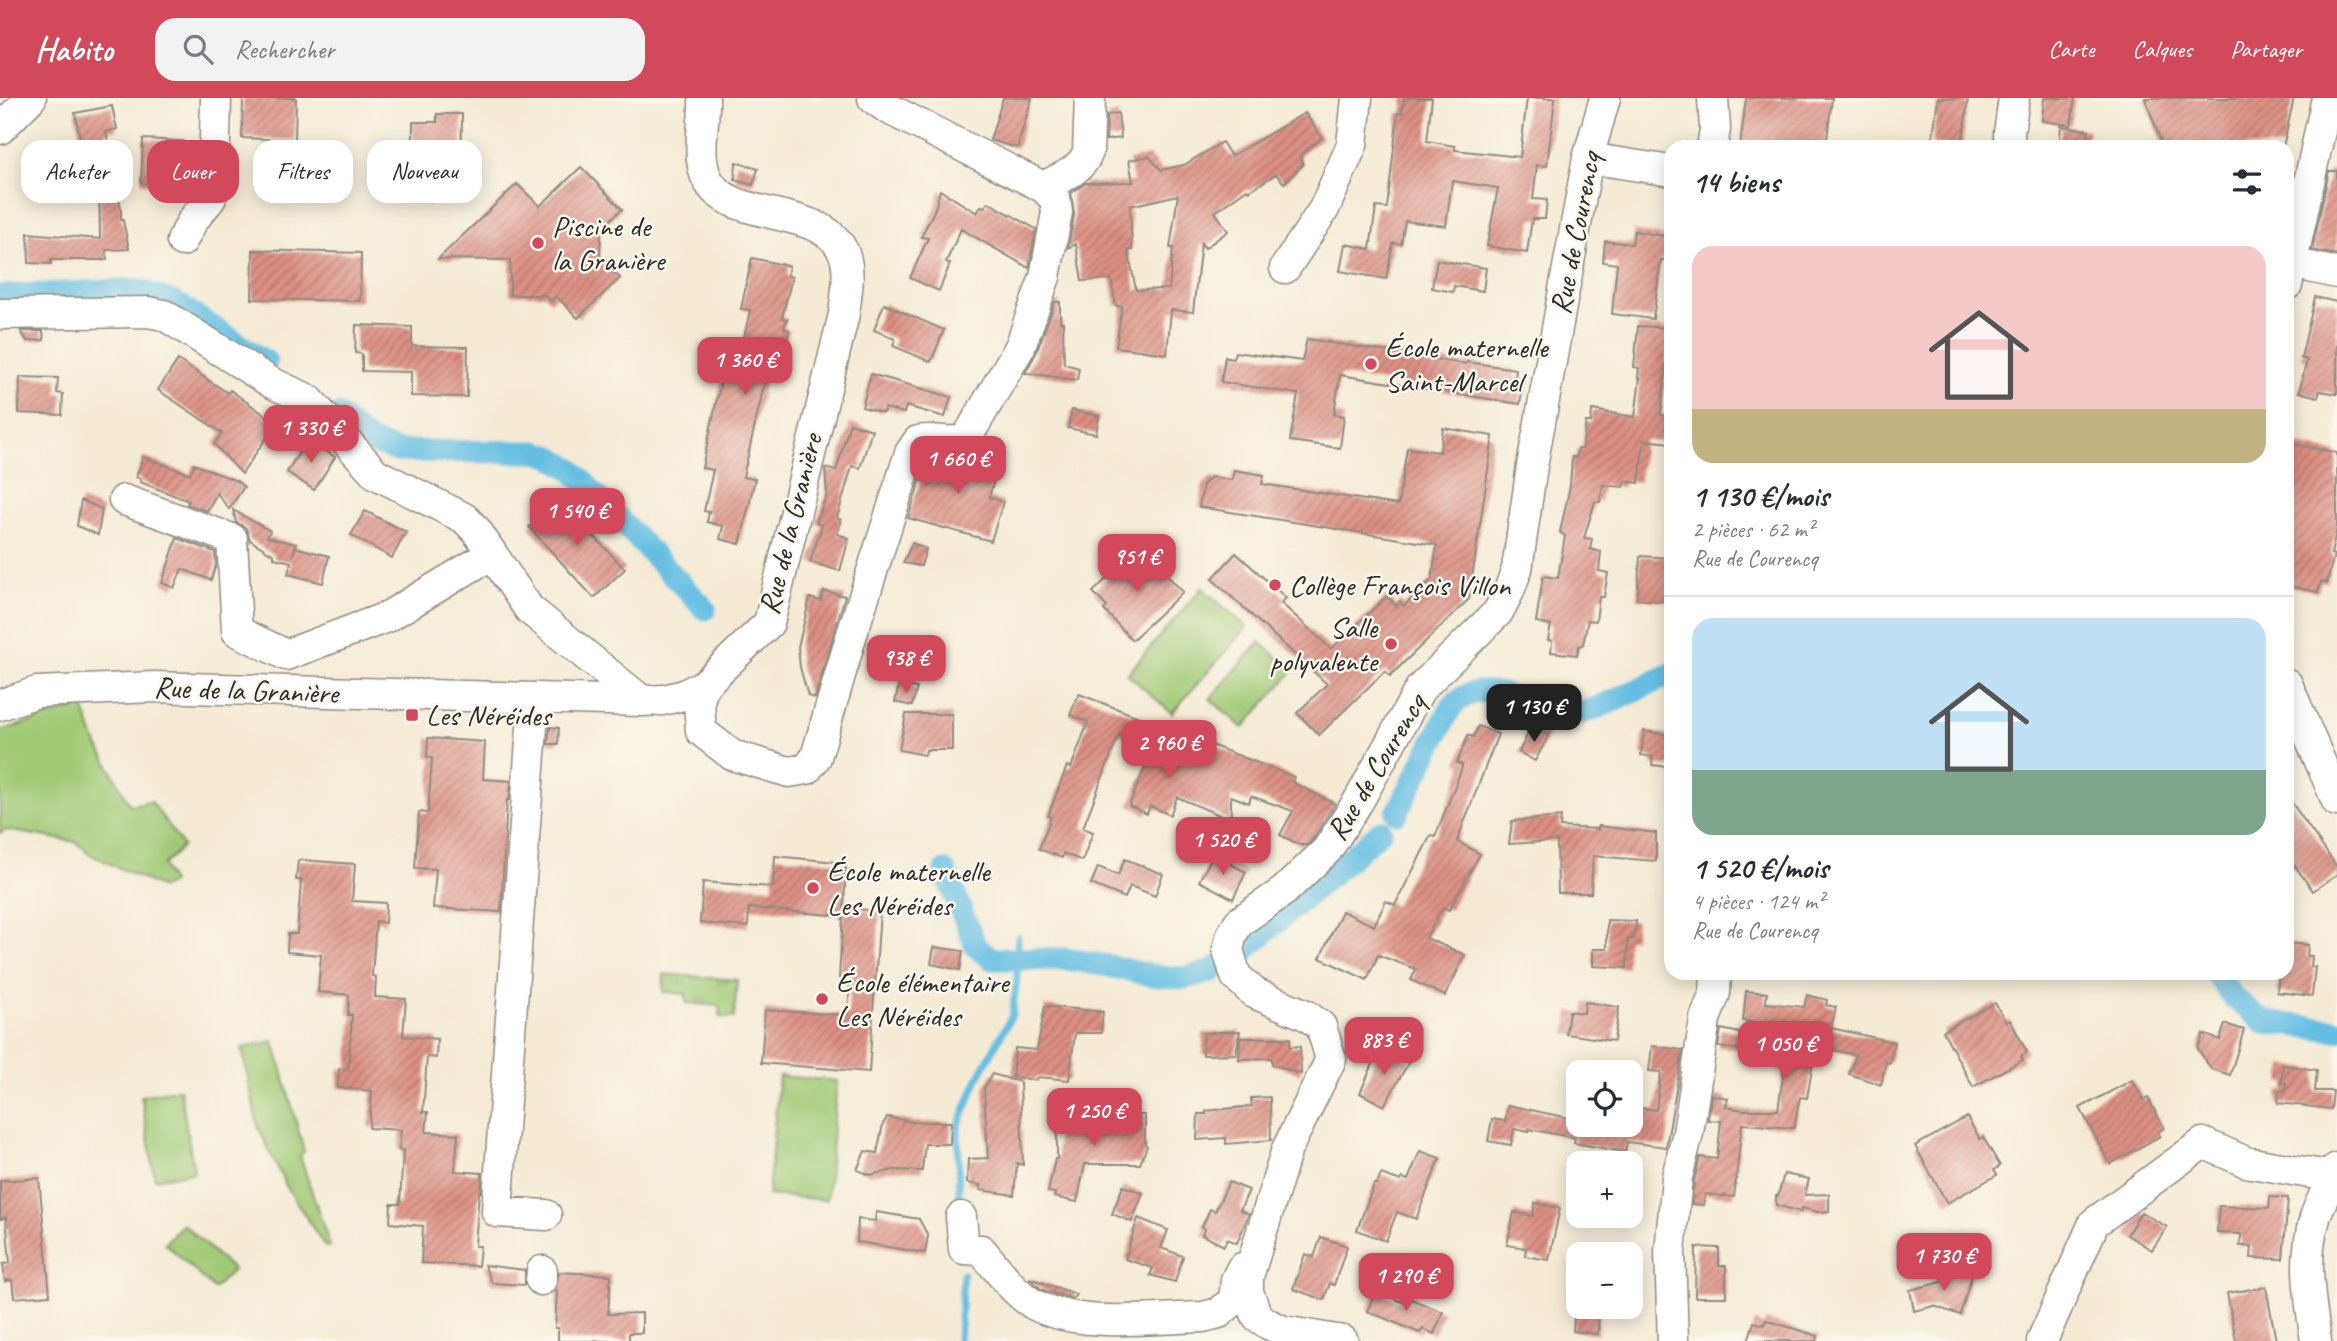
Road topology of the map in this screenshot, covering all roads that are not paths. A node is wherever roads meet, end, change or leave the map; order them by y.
1 (31, 98) edge
2 (216, 98) edge
3 (705, 98) edge
4 (873, 98) edge
5 (1090, 98) edge
6 (1357, 98) edge
7 (1605, 98) edge
8 (1713, 98) edge
9 (2014, 98) edge
10 (2327, 98) edge
11 (0, 129) edge
12 (1713, 140) edge
13 (2010, 140) edge
14 (1588, 158) junction
15 (1664, 170) edge
16 (1043, 187) junction
17 (182, 241) dead end
18 (2294, 251) edge
19 (1285, 268) dead end
20 (2337, 273) edge
21 (2294, 274) edge
22 (1, 314) edge
23 (124, 500) dead end
24 (492, 554) junction
25 (704, 685) junction
26 (534, 699) junction
27 (2294, 700) edge
28 (642, 701) junction
29 (0, 705) edge
30 (2337, 801) edge
31 (1716, 980) edge
32 (2335, 1172) edge
33 (546, 1215) dead end
34 (961, 1217) dead end
35 (1253, 1260) junction
36 (1343, 1341) edge
37 (1673, 1341) edge
38 (2042, 1341) edge
39 (2316, 1341) edge

1 - 11 street
2 - 17 street
3 - 25 street, Rue de la Granière
4 - 16 street
5 - 16 street
6 - 19 street
7 - 14 street, Rue de Courencq
8 - 12 street
9 - 13 street
10 - 18 street
14 - 15 street
14 - 35 street, Rue de Courencq
16 - 25 street
20 - 21 street
22 - 24 street
23 - 24 street
24 - 28 street
25 - 28 street, Rue de la Granière
26 - 28 street, Rue de la Granière
26 - 29 street, Rue de la Granière
26 - 33 street
27 - 30 street
31 - 37 street
32 - 38 street
32 - 39 street
34 - 35 street
35 - 36 street, Rue de Courencq

